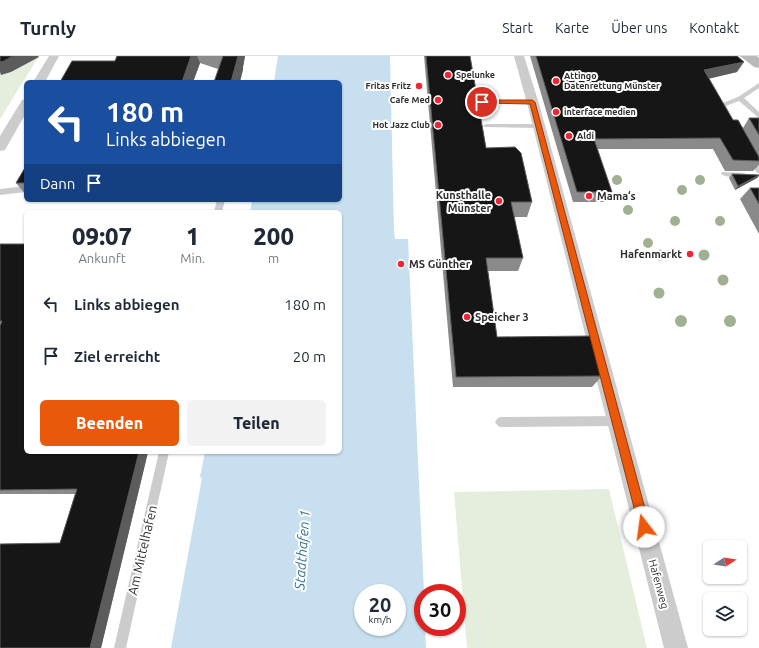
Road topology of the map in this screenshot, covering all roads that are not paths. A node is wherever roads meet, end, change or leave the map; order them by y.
1 (54, 56) edge
2 (519, 56) edge
3 (747, 56) edge
4 (759, 64) edge
5 (40, 80) edge
6 (759, 85) edge
7 (740, 98) junction
8 (482, 102) dead end
9 (532, 102) junction
10 (24, 106) edge
11 (759, 116) edge
12 (728, 117) edge
13 (486, 126) dead end
14 (539, 126) junction
15 (0, 147) edge
16 (746, 149) edge
17 (759, 171) edge
18 (725, 174) dead end
19 (759, 175) edge
20 (24, 189) edge
21 (0, 192) edge
22 (616, 421) junction
23 (500, 422) dead end
24 (164, 454) edge
25 (120, 648) edge
26 (676, 648) edge

1 - 5 street
2 - 9 street, Hafenweg
3 - 4 main road
6 - 7 lane
7 - 11 lane
7 - 12 lane
8 - 9 lane
9 - 14 street, Hafenweg
10 - 15 street
13 - 14 lane
14 - 22 street, Hafenweg
16 - 17 lane
18 - 19 lane
20 - 21 lane
22 - 23 lane
22 - 26 street, Hafenweg
24 - 25 lane, Am Mittelhafen

